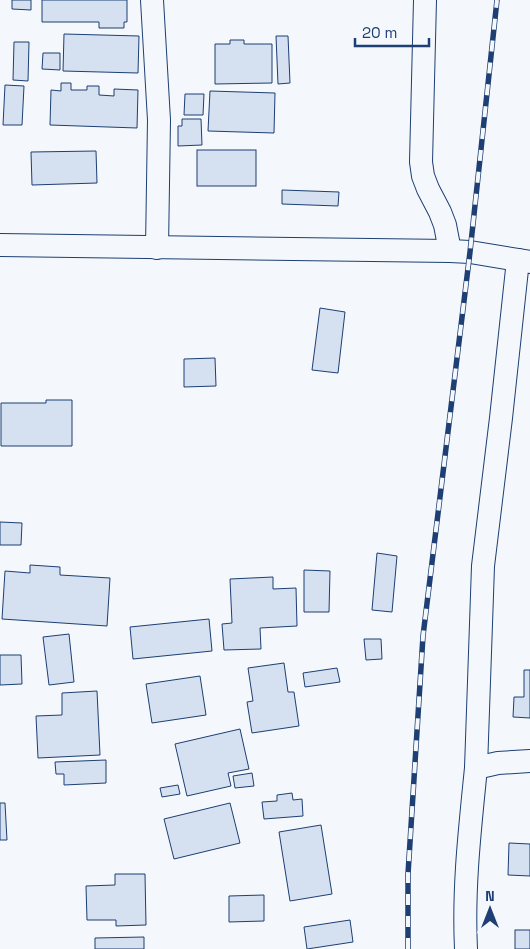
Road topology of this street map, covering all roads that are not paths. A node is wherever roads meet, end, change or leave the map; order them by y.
1 (152, 0) edge
2 (425, 0) edge
3 (0, 245) edge
4 (157, 248) junction
5 (450, 251) junction
6 (524, 261) edge
7 (530, 761) edge
8 (476, 768) junction
9 (466, 949) edge

1 - 4 street
2 - 5 street
3 - 4 street
4 - 5 street
5 - 6 street
6 - 8 street
7 - 8 street
8 - 9 street

